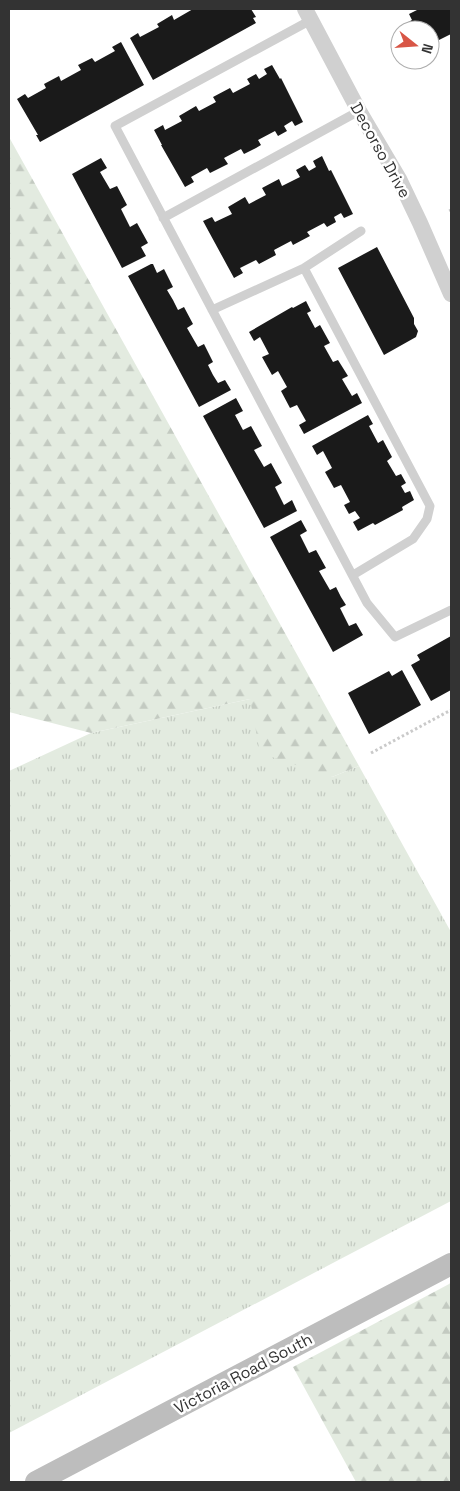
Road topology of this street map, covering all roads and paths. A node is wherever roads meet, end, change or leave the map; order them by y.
1 (308, 14) edge
2 (359, 111) junction
3 (163, 218) junction
4 (361, 231) dead end
5 (304, 268) junction
6 (451, 294) edge
7 (212, 310) junction
8 (353, 575) junction
9 (451, 610) edge
10 (451, 710) edge
11 (371, 753) dead end
12 (451, 1264) edge
13 (36, 1482) edge

1 - 2 street, Decorso Drive
1 - 3 lane
2 - 3 lane
2 - 6 street, Decorso Drive
3 - 7 lane
4 - 5 lane
5 - 7 lane
5 - 8 lane
7 - 8 lane
8 - 9 lane
10 - 11 path
12 - 13 main road, Victoria Road South

